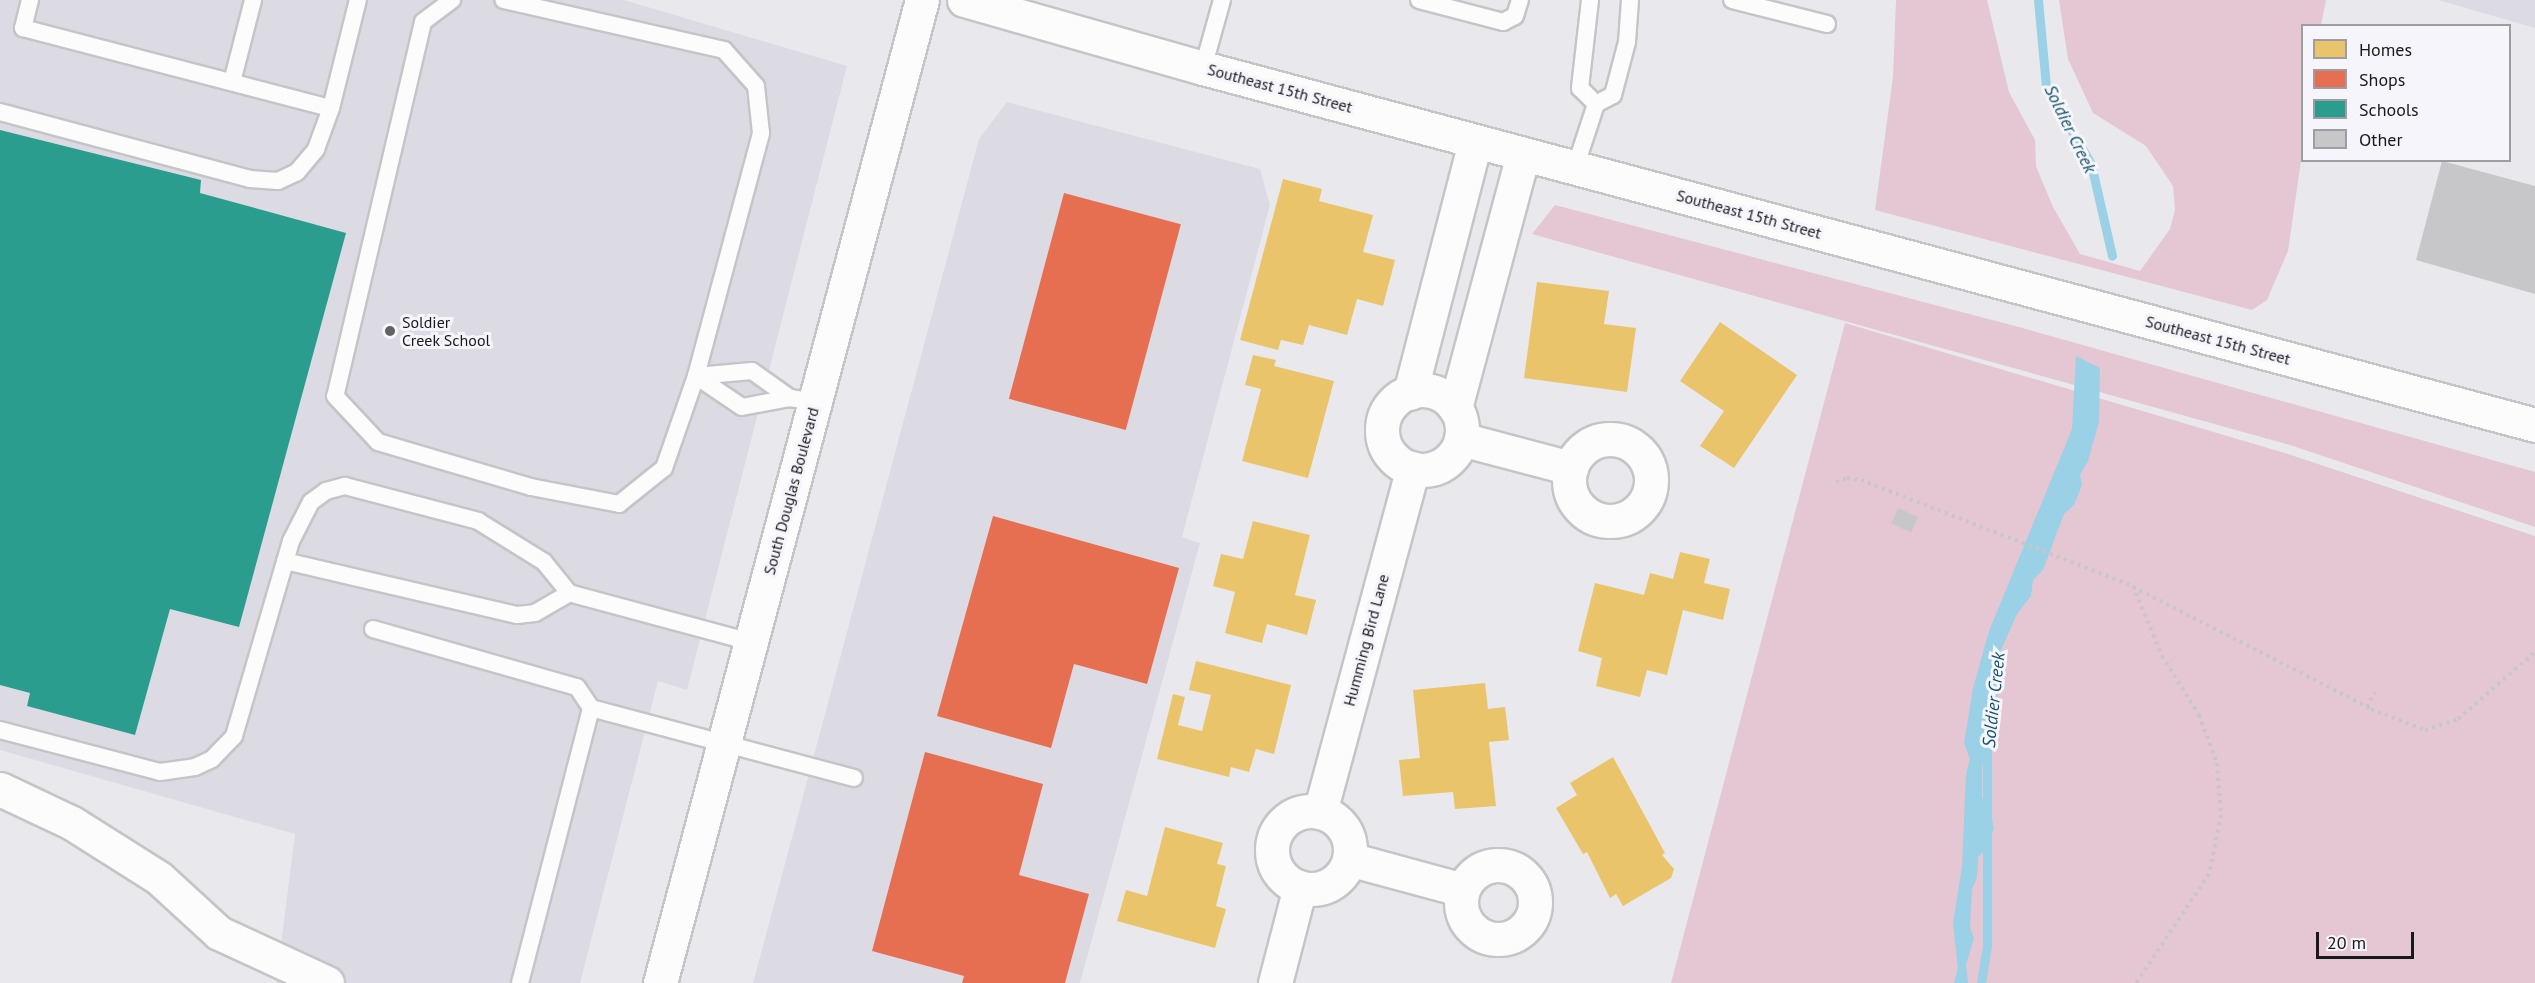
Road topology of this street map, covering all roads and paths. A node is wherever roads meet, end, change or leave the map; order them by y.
1 (30, 0) edge
2 (253, 0) edge
3 (358, 0) edge
4 (452, 0) edge
5 (504, 0) edge
6 (922, 0) edge
7 (964, 0) edge
8 (1222, 0) edge
9 (1419, 0) edge
10 (1520, 0) edge
11 (1590, 0) edge
12 (1630, 0) edge
13 (1732, 0) edge
14 (1827, 24) dead end
15 (1203, 68) junction
16 (232, 82) junction
17 (1596, 104) junction
18 (332, 108) junction
19 (0, 112) edge
20 (1475, 141) junction
21 (1523, 154) junction
22 (1575, 168) junction
23 (1443, 263) junction
24 (1491, 275) junction
25 (696, 376) junction
26 (1410, 393) junction
27 (802, 400) junction
28 (1458, 424) junction
29 (2535, 425) edge
30 (1413, 468) junction
31 (1571, 468) dead end
32 (1836, 482) dead end
33 (285, 561) junction
34 (2133, 586) junction
35 (569, 593) junction
36 (374, 629) dead end
37 (750, 642) junction
38 (2535, 652) edge
39 (2375, 692) dead end
40 (2367, 707) junction
41 (591, 708) junction
42 (0, 730) edge
43 (724, 743) junction
44 (854, 778) dead end
45 (0, 789) edge
46 (1320, 812) junction
47 (1349, 859) junction
48 (1300, 887) junction
49 (1462, 890) dead end
50 (327, 983) edge
51 (520, 983) edge
52 (660, 983) edge
53 (1275, 983) edge
54 (2136, 983) edge

1 - 16 lane
2 - 16 lane
3 - 18 lane
4 - 25 lane
5 - 25 lane
6 - 27 main road, South Douglas Boulevard
7 - 15 main road, Southeast 15th Street
8 - 15 lane
9 - 10 lane
11 - 17 lane
12 - 17 lane
13 - 14 lane
15 - 20 main road, Southeast 15th Street
16 - 18 lane
17 - 22 lane
18 - 19 lane
20 - 21 main road, Southeast 15th Street
20 - 23 main road
21 - 22 main road, Southeast 15th Street
21 - 24 main road
22 - 29 main road, Southeast 15th Street
23 - 24 main road
23 - 26 main road
24 - 28 main road
25 - 27 lane
25 - 27 lane
26 - 28 main road
26 - 30 main road
27 - 37 main road, South Douglas Boulevard
28 - 30 main road
28 - 31 main road
30 - 46 main road, Humming Bird Lane
32 - 34 path
33 - 35 lane
33 - 35 lane
33 - 42 lane
34 - 40 path
34 - 54 path
35 - 37 lane
36 - 41 lane
37 - 43 main road, South Douglas Boulevard
38 - 40 path
39 - 40 path
41 - 43 lane
41 - 51 lane
43 - 44 lane
43 - 52 main road, South Douglas Boulevard
45 - 50 main road
46 - 47 main road
46 - 48 main road
47 - 48 main road
47 - 49 main road
48 - 53 main road

